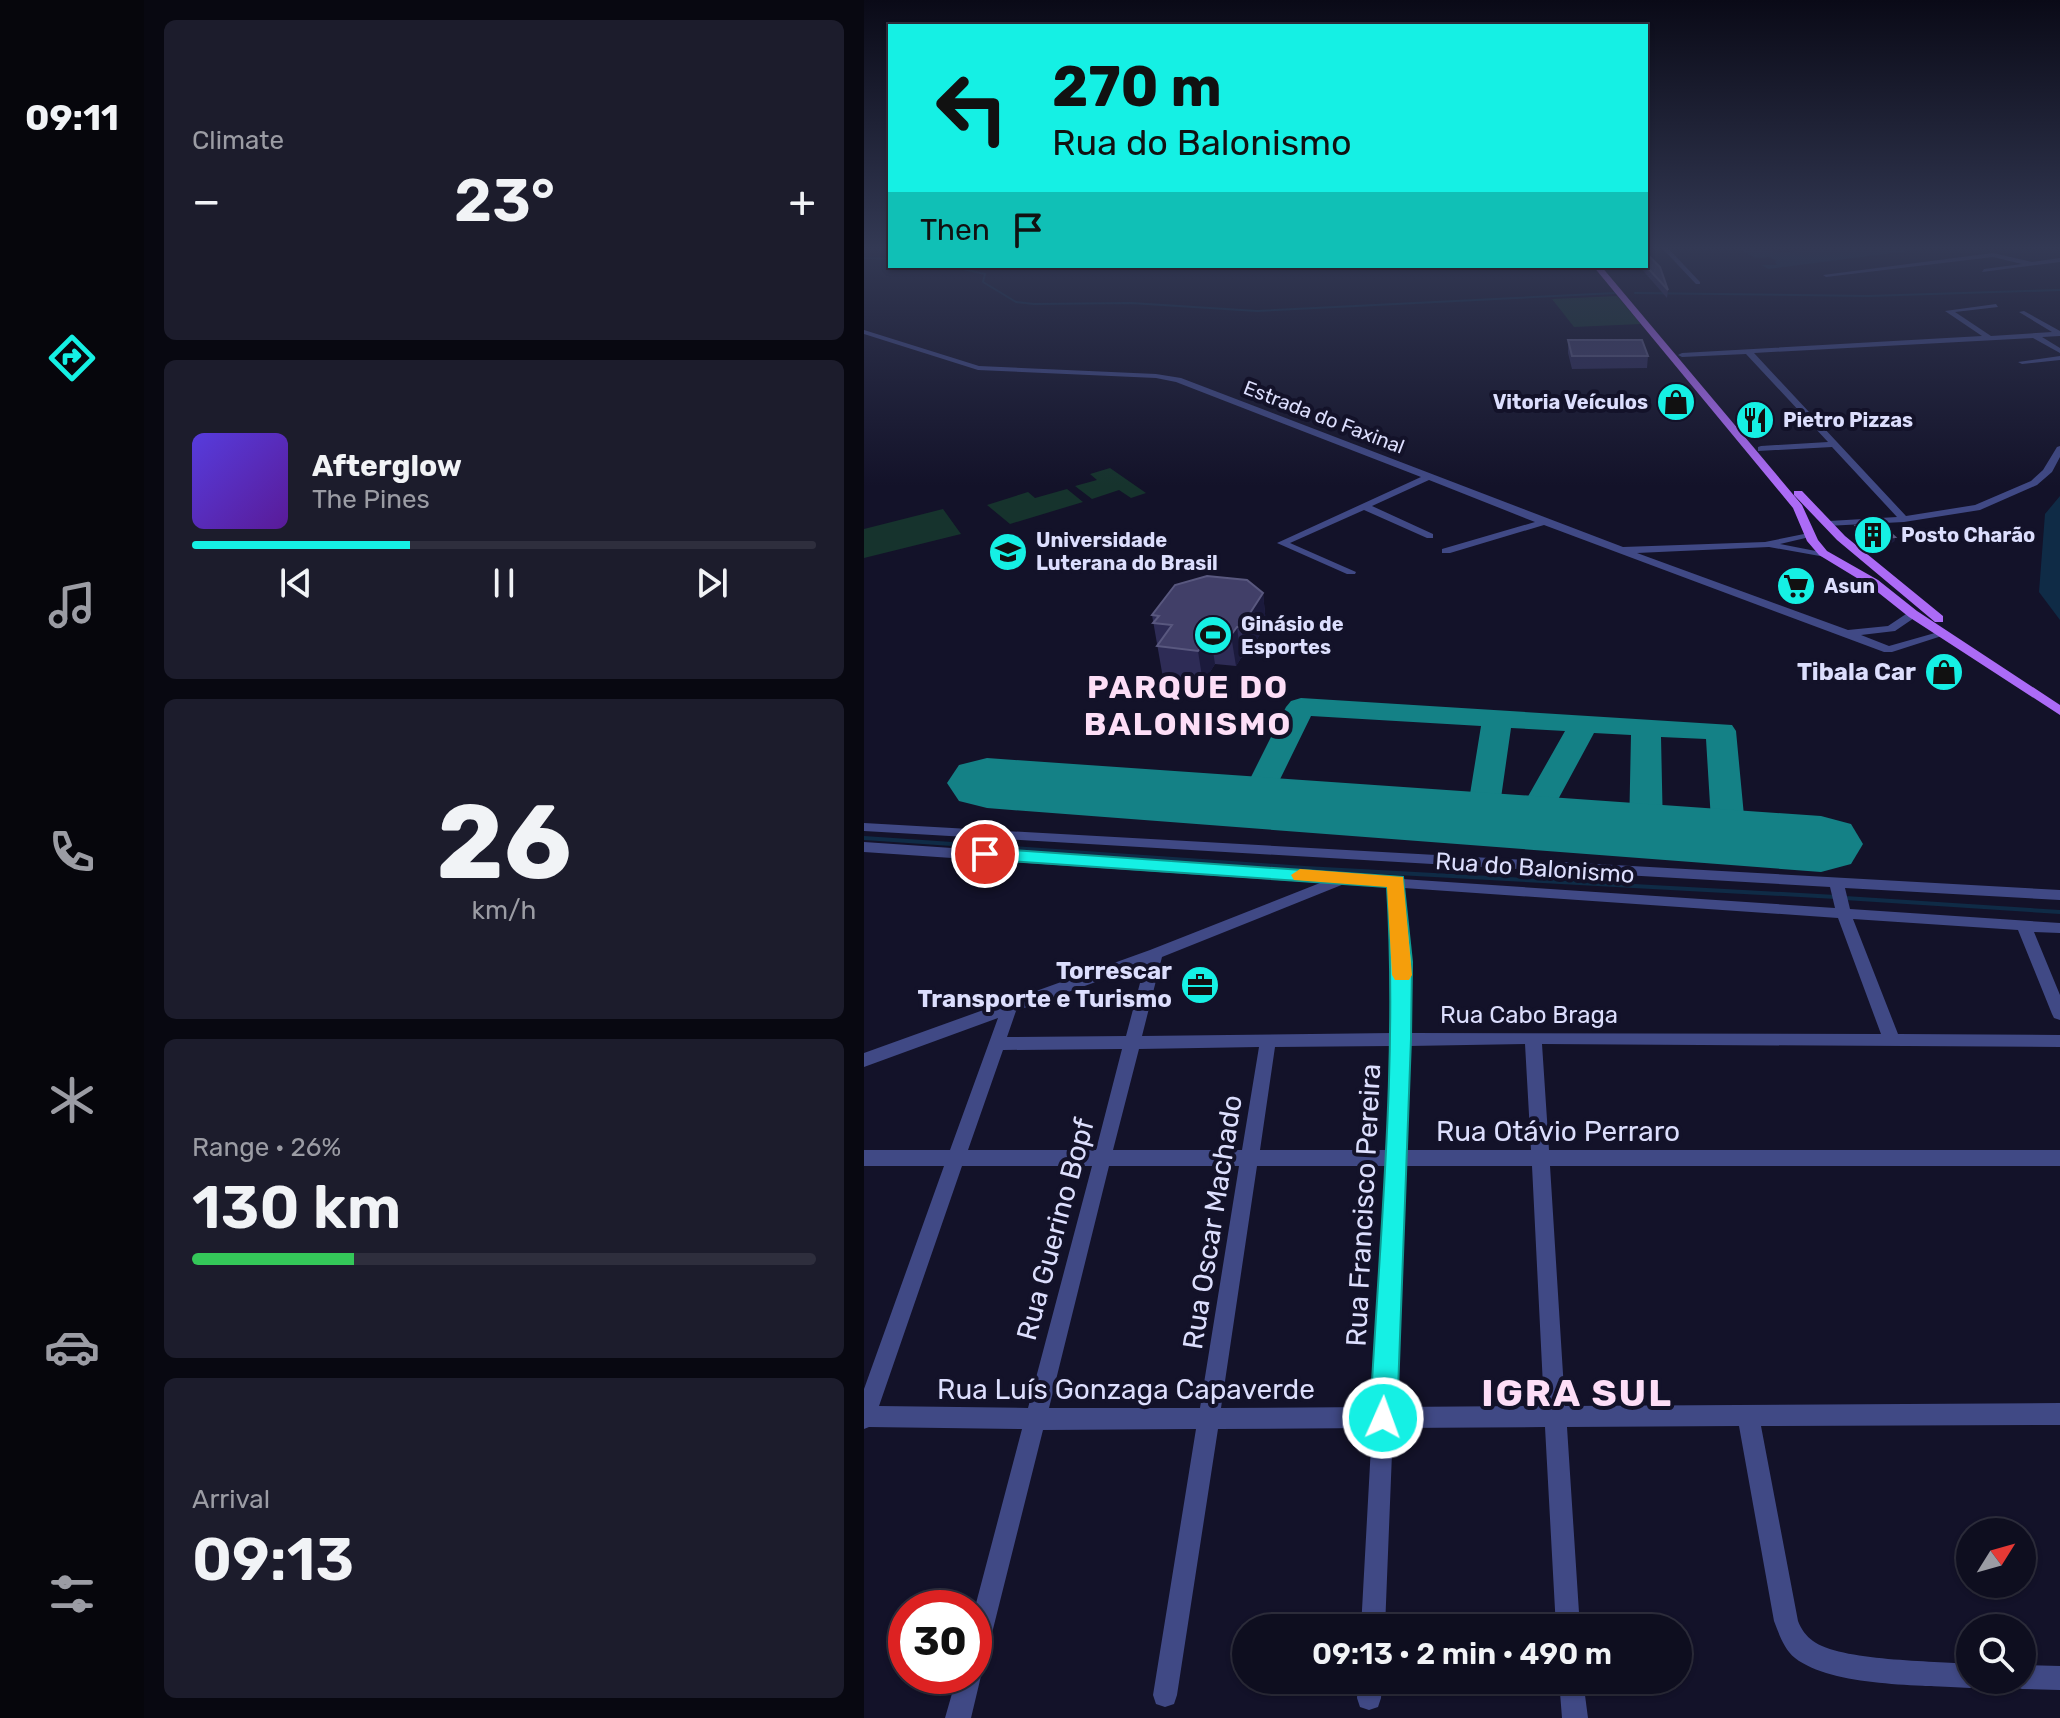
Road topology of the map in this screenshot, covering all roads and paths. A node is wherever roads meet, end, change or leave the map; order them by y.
1 (1647, 326) edge
2 (1658, 326) edge
3 (1971, 326) edge
4 (864, 332) edge
5 (2060, 334) edge
6 (2035, 336) junction
7 (1991, 339) junction
8 (2060, 351) edge
9 (1749, 352) junction
10 (1682, 355) junction
11 (2060, 358) edge
12 (2022, 362) dead end
13 (1836, 444) junction
14 (1761, 449) junction
15 (2060, 449) edge
16 (1429, 477) junction
17 (1363, 506) junction
18 (1904, 519) junction
19 (1544, 521) junction
20 (1829, 524) junction
21 (1810, 532) junction
22 (1839, 535) junction
23 (1430, 536) dead end
24 (1765, 545) junction
25 (1621, 550) junction
26 (1446, 551) dead end
27 (1863, 556) junction
28 (1831, 558) junction
29 (1351, 572) dead end
30 (1913, 614) junction
31 (1843, 632) junction
32 (1942, 634) junction
33 (2060, 699) edge
34 (2060, 711) edge
35 (864, 827) edge
36 (864, 847) edge
37 (1345, 878) junction
38 (1396, 881) junction
39 (1837, 885) junction
40 (2060, 895) edge
41 (1843, 909) junction
42 (2024, 926) junction
43 (2060, 928) edge
44 (1155, 954) junction
45 (1010, 1006) junction
46 (2060, 1014) edge
47 (1533, 1038) junction
48 (1401, 1039) junction
49 (1892, 1040) junction
50 (1133, 1041) junction
51 (1268, 1041) junction
52 (2060, 1041) edge
53 (998, 1044) junction
54 (864, 1060) edge
55 (958, 1157) junction
56 (864, 1158) edge
57 (2060, 1158) edge
58 (1393, 1159) junction
59 (1543, 1159) junction
60 (1104, 1160) junction
61 (1250, 1160) junction
62 (2060, 1414) edge
63 (1748, 1415) junction
64 (864, 1417) edge
65 (1556, 1417) junction
66 (1383, 1418) junction
67 (1036, 1419) junction
68 (1210, 1419) junction
69 (991, 1590) edge
70 (1374, 1614) edge
71 (1567, 1614) edge
72 (1956, 1675) edge
73 (2036, 1677) edge
74 (2060, 1678) edge
75 (964, 1694) edge
76 (1572, 1694) edge
77 (1165, 1695) dead end
78 (958, 1718) edge
79 (1575, 1718) edge

1 - 21 main road
2 - 10 main road
3 - 7 street
4 - 16 street, Estrada do Faxinal
5 - 6 street
6 - 7 street
6 - 8 street
7 - 9 street
9 - 10 street
9 - 13 street
10 - 14 main road
11 - 12 street
13 - 14 street
13 - 18 street
14 - 20 main road
15 - 18 street
16 - 17 street
16 - 19 street, Estrada do Faxinal
17 - 23 street
17 - 29 street
18 - 20 street
19 - 25 street, Estrada do Faxinal
19 - 26 street
20 - 21 main road
20 - 22 main road
21 - 22 main road
21 - 24 street
21 - 28 main road
22 - 27 main road
24 - 25 street, Estrada do Faxinal
24 - 28 street
25 - 31 street
27 - 28 main road
27 - 33 main road
28 - 30 main road
30 - 31 street
30 - 32 main road
31 - 32 street
32 - 34 main road
35 - 39 street, Rua do Balonismo
36 - 37 street, Rua do Balonismo
37 - 38 street, Rua do Balonismo
37 - 44 street
38 - 41 street, Rua do Balonismo
38 - 48 street, Rua Francisco Pereira
39 - 40 street, Rua do Balonismo
39 - 41 street
41 - 42 street, Rua do Balonismo
41 - 49 street
42 - 43 street, Rua do Balonismo
42 - 46 street
44 - 45 street
44 - 50 street, Rua Guerino Bopf
45 - 53 street
45 - 54 street
47 - 48 street, Rua Cabo Braga
47 - 49 street, Rua Cabo Braga
47 - 59 street
48 - 51 street, Rua Cabo Braga
48 - 58 street, Rua Francisco Pereira
49 - 52 street, Rua Cabo Braga
50 - 51 street, Rua Cabo Braga
50 - 53 street, Rua Cabo Braga
50 - 60 street, Rua Guerino Bopf
51 - 61 street, Rua Oscar Machado
53 - 55 street
55 - 56 street, Rua Otávio Perraro
55 - 60 street, Rua Otávio Perraro
55 - 64 street
57 - 59 street, Rua Otávio Perraro
58 - 59 street, Rua Otávio Perraro
58 - 61 street, Rua Otávio Perraro
58 - 66 street, Rua Francisco Pereira
59 - 65 street
60 - 61 street, Rua Otávio Perraro
60 - 67 street, Rua Guerino Bopf
61 - 68 street, Rua Oscar Machado
62 - 63 street, Rua Luís Gonzaga Capaverde
63 - 65 street, Rua Luís Gonzaga Capaverde
63 - 72 street
64 - 67 street, Rua Luís Gonzaga Capaverde
65 - 66 street, Rua Luís Gonzaga Capaverde
65 - 71 street
66 - 68 street, Rua Luís Gonzaga Capaverde
66 - 70 street, Rua Francisco Pereira
67 - 68 street, Rua Luís Gonzaga Capaverde
67 - 69 street, Rua Guerino Bopf
68 - 77 street, Rua Oscar Machado
73 - 74 street
75 - 78 street
76 - 79 street

